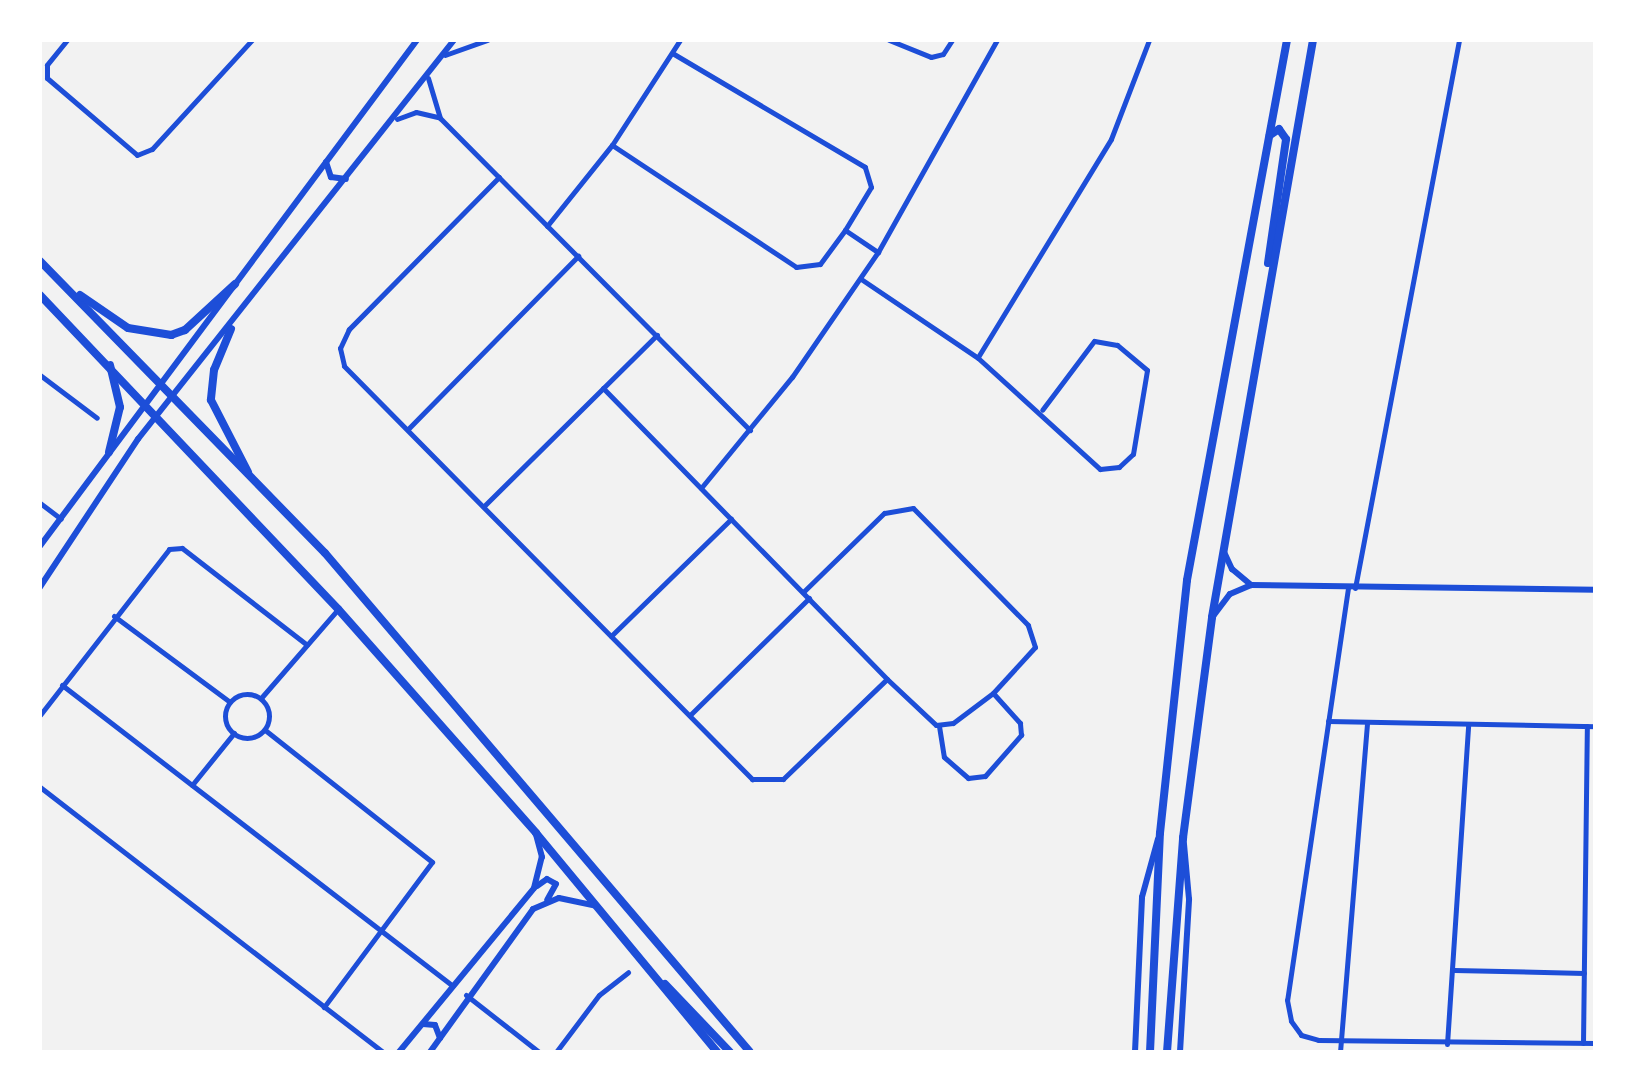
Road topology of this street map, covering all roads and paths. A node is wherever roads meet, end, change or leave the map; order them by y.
1 (67, 40) edge
2 (252, 40) edge
3 (454, 40) edge
4 (487, 40) edge
5 (680, 40) edge
6 (889, 40) edge
7 (952, 40) edge
8 (998, 40) edge
9 (1149, 40) edge
10 (1287, 40) edge
11 (1314, 40) edge
12 (1459, 40) edge
13 (414, 42) edge
14 (672, 53) junction
15 (445, 54) junction
16 (428, 78) junction
17 (440, 118) junction
18 (397, 119) junction
19 (1269, 136) junction
20 (612, 145) junction
21 (326, 161) junction
22 (499, 177) junction
23 (348, 178) junction
24 (547, 226) junction
25 (844, 230) junction
26 (878, 252) junction
27 (578, 256) junction
28 (40, 261) edge
29 (1269, 277) junction
30 (861, 279) junction
31 (60, 280) junction
32 (235, 284) junction
33 (40, 295) edge
34 (231, 329) junction
35 (657, 335) junction
36 (105, 357) junction
37 (978, 358) junction
38 (40, 375) edge
39 (161, 386) junction
40 (603, 388) junction
41 (172, 398) junction
42 (147, 402) junction
43 (1042, 410) junction
44 (158, 415) junction
45 (97, 418) dead end
46 (408, 429) junction
47 (750, 430) junction
48 (110, 452) junction
49 (252, 481) junction
50 (701, 488) junction
51 (40, 504) edge
52 (484, 506) junction
53 (60, 519) junction
54 (730, 519) junction
55 (40, 546) edge
56 (1222, 548) junction
57 (40, 584) edge
58 (1251, 585) junction
59 (1352, 588) junction
60 (1595, 590) edge
61 (803, 592) junction
62 (809, 598) junction
63 (338, 609) junction
64 (114, 616) junction
65 (1212, 617) junction
66 (611, 636) junction
67 (307, 645) junction
68 (886, 680) junction
69 (62, 686) junction
70 (993, 693) junction
71 (262, 698) junction
72 (230, 702) junction
73 (690, 714) junction
74 (40, 715) edge
75 (1327, 721) junction
76 (1367, 722) junction
77 (1468, 725) junction
78 (939, 726) junction
79 (1591, 726) edge
80 (265, 730) junction
81 (234, 734) junction
82 (192, 785) junction
83 (40, 787) edge
84 (536, 832) junction
85 (1160, 834) junction
86 (1595, 834) edge
87 (1585, 835) junction
88 (1182, 838) junction
89 (534, 888) junction
90 (546, 900) junction
91 (598, 907) junction
92 (1584, 933) junction
93 (1595, 933) edge
94 (383, 934) junction
95 (1454, 970) junction
96 (628, 972) dead end
97 (1584, 973) junction
98 (657, 979) junction
99 (455, 988) junction
100 (466, 996) junction
101 (324, 1006) junction
102 (420, 1026) junction
103 (440, 1039) junction
104 (1341, 1039) junction
105 (1543, 1043) junction
106 (1583, 1043) junction
107 (1595, 1043) edge
108 (1448, 1044) junction
109 (383, 1052) edge
110 (398, 1052) edge
111 (430, 1052) edge
112 (539, 1052) edge
113 (556, 1052) edge
114 (717, 1052) edge
115 (730, 1052) edge
116 (750, 1052) edge
117 (1135, 1052) edge
118 (1150, 1052) edge
119 (1166, 1052) edge
120 (1180, 1052) edge
121 (1340, 1052) edge
122 (1543, 1052) edge

1 - 2 street
3 - 15 main road
4 - 15 street
5 - 14 street
6 - 7 street
8 - 26 street
9 - 37 street
10 - 19 main road
11 - 29 main road
12 - 59 street
13 - 21 main road
14 - 20 street
14 - 25 street
15 - 16 main road
16 - 17 street
16 - 18 main road
17 - 18 street
17 - 22 street
18 - 23 main road
19 - 29 main road
19 - 85 main road
20 - 24 street
20 - 25 street
21 - 23 main road
21 - 32 main road
22 - 24 street
22 - 46 street
23 - 34 main road
24 - 27 street
25 - 26 street
26 - 30 street
27 - 35 street
27 - 46 street
28 - 31 main road
29 - 56 main road
30 - 37 street
30 - 47 street
31 - 32 main road
31 - 39 main road
32 - 39 main road
33 - 36 main road
34 - 41 main road
34 - 49 main road
35 - 40 street
35 - 47 street
36 - 42 main road
36 - 48 main road
37 - 43 street
38 - 45 street
39 - 41 main road
39 - 42 main road
40 - 50 street
40 - 52 street
41 - 44 main road
41 - 49 main road
42 - 44 main road
42 - 48 main road
43 - 43 street
44 - 57 main road
44 - 63 main road
46 - 52 street
47 - 50 street
48 - 53 main road
49 - 116 main road
50 - 54 street
51 - 53 street
52 - 66 street
53 - 55 main road
54 - 61 street
54 - 66 street
56 - 58 main road
56 - 65 main road
58 - 59 main road
58 - 65 main road
59 - 60 main road
59 - 75 street
61 - 62 street
61 - 70 street
62 - 68 street
62 - 73 street
63 - 67 street
63 - 84 main road
64 - 67 street
64 - 69 street
64 - 72 street
65 - 88 main road
66 - 73 street
67 - 71 street
68 - 73 street
68 - 78 street
69 - 74 street
69 - 82 street
70 - 78 street
70 - 78 street
71 - 72 street
71 - 80 street
72 - 81 street
75 - 76 street
75 - 104 street
76 - 77 street
76 - 104 street
77 - 79 street
77 - 95 street
79 - 87 street
80 - 81 street
80 - 94 street
81 - 82 street
82 - 94 street
83 - 101 street
84 - 89 main road
84 - 91 main road
85 - 117 main road
85 - 118 main road
86 - 87 street
87 - 92 street
88 - 119 main road
88 - 120 main road
89 - 90 main road
89 - 99 main road
90 - 91 main road
90 - 100 main road
91 - 98 main road
92 - 93 street
92 - 97 street
94 - 99 street
94 - 101 street
95 - 97 street
95 - 108 street
96 - 113 street
97 - 106 street
98 - 114 main road
98 - 115 main road
99 - 102 main road
100 - 103 main road
100 - 112 street
101 - 109 street
102 - 103 main road
102 - 110 main road
103 - 111 main road
104 - 108 street
104 - 121 street
105 - 106 street
105 - 108 street
105 - 122 street
106 - 107 street

